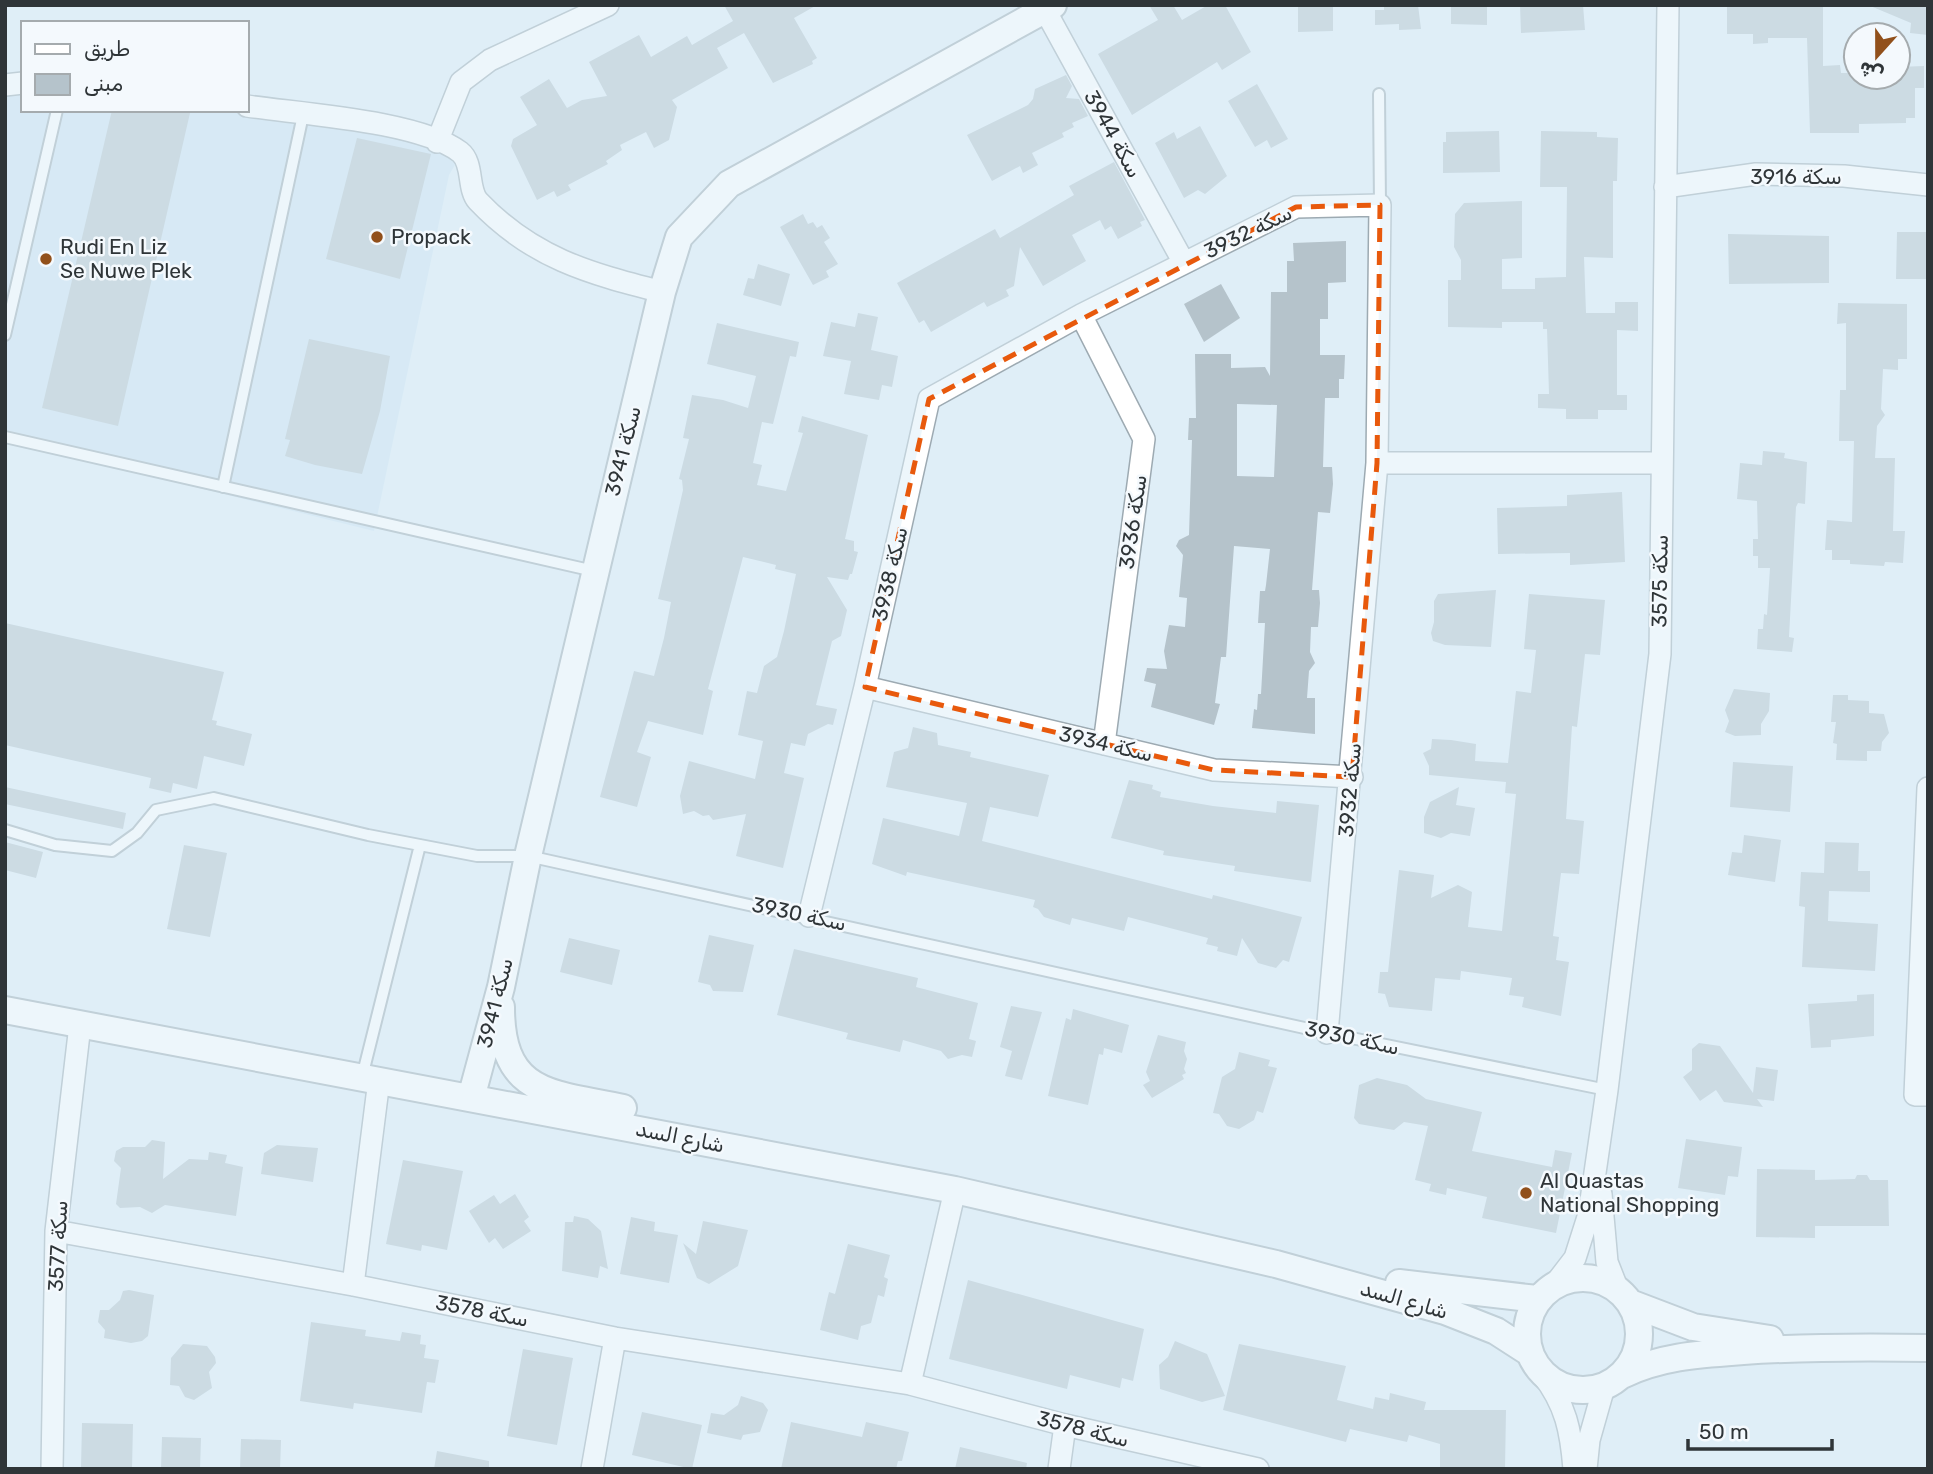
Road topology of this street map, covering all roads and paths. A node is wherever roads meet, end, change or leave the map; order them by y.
1 (608, 5) edge
2 (1668, 5) edge
3 (1047, 7) edge
4 (1379, 94) dead end
5 (248, 106) edge
6 (57, 112) edge
7 (303, 115) junction
8 (437, 142) junction
9 (1928, 185) edge
10 (1665, 187) junction
11 (1380, 205) junction
12 (1184, 263) junction
13 (662, 292) junction
14 (1081, 315) junction
15 (5, 335) edge
16 (5, 438) edge
17 (1377, 463) junction
18 (1662, 463) junction
19 (223, 487) junction
20 (594, 571) junction
21 (865, 687) junction
22 (1104, 744) junction
23 (1352, 777) junction
24 (1928, 788) edge
25 (1927, 828) edge
26 (5, 830) edge
27 (420, 845) junction
28 (528, 856) junction
29 (809, 916) junction
30 (501, 987) junction
31 (10, 1012) edge
32 (80, 1025) junction
33 (1327, 1033) junction
34 (371, 1079) junction
35 (1607, 1090) junction
36 (1922, 1095) edge
37 (471, 1098) junction
38 (698, 1140) junction
39 (1599, 1153) junction
40 (956, 1190) junction
41 (56, 1231) junction
42 (1276, 1264) junction
43 (353, 1285) junction
44 (1546, 1292) junction
45 (1624, 1296) junction
46 (615, 1338) junction
47 (1813, 1346) junction
48 (1928, 1348) edge
49 (1527, 1351) junction
50 (1542, 1374) junction
51 (1613, 1381) junction
52 (909, 1384) junction
53 (1065, 1425) junction
54 (52, 1469) edge
55 (592, 1469) edge
56 (1059, 1469) edge
57 (1258, 1469) edge
58 (1574, 1469) edge
59 (1586, 1469) edge

1 - 8 street
2 - 10 street, سكة 3575
3 - 12 street, سكة 3944
3 - 13 street, سكة 3941
4 - 11 lane
5 - 7 street
6 - 15 lane
7 - 8 street
7 - 19 lane
8 - 13 street
9 - 10 street, سكة 3916
10 - 18 street, سكة 3575
11 - 12 street, سكة 3932
11 - 17 street, سكة 3932
12 - 14 street, سكة 3932
13 - 20 street, سكة 3941
14 - 21 street, سكة 3938
14 - 22 street, سكة 3936
16 - 19 lane
17 - 18 street
17 - 23 street, سكة 3932
18 - 35 street, سكة 3575
19 - 20 lane
20 - 28 street, سكة 3941
21 - 22 street, سكة 3934
21 - 29 street, سكة 3938
22 - 23 street, سكة 3934
23 - 33 street, سكة 3932
24 - 25 street
25 - 36 street
26 - 27 lane, سكة 3930
27 - 28 lane, سكة 3930
27 - 34 lane
28 - 29 lane, سكة 3930
28 - 30 street, سكة 3941
29 - 33 lane, سكة 3930
30 - 37 street, سكة 3941
30 - 38 street
31 - 32 street, شارع السد
32 - 34 street, شارع السد
32 - 41 street, سكة 3577
33 - 35 lane, سكة 3930
34 - 37 street, شارع السد
34 - 43 street
35 - 39 street, سكة 3575
37 - 38 street, شارع السد
38 - 40 street, شارع السد
39 - 44 street, سكة 3575
39 - 45 street, سكة 3575
40 - 42 street, شارع السد
40 - 52 street
41 - 43 street, سكة 3578
41 - 54 street, سكة 3577
42 - 44 street, شارع السد
42 - 49 street, شارع السد
43 - 46 street, سكة 3578
44 - 45 street
44 - 49 street
45 - 47 street
45 - 51 street
46 - 52 street, سكة 3578
46 - 55 street
47 - 48 street
47 - 51 street
49 - 50 street
50 - 51 street
50 - 58 street
51 - 59 street
52 - 53 street, سكة 3578
53 - 56 street
53 - 57 street, سكة 3578

